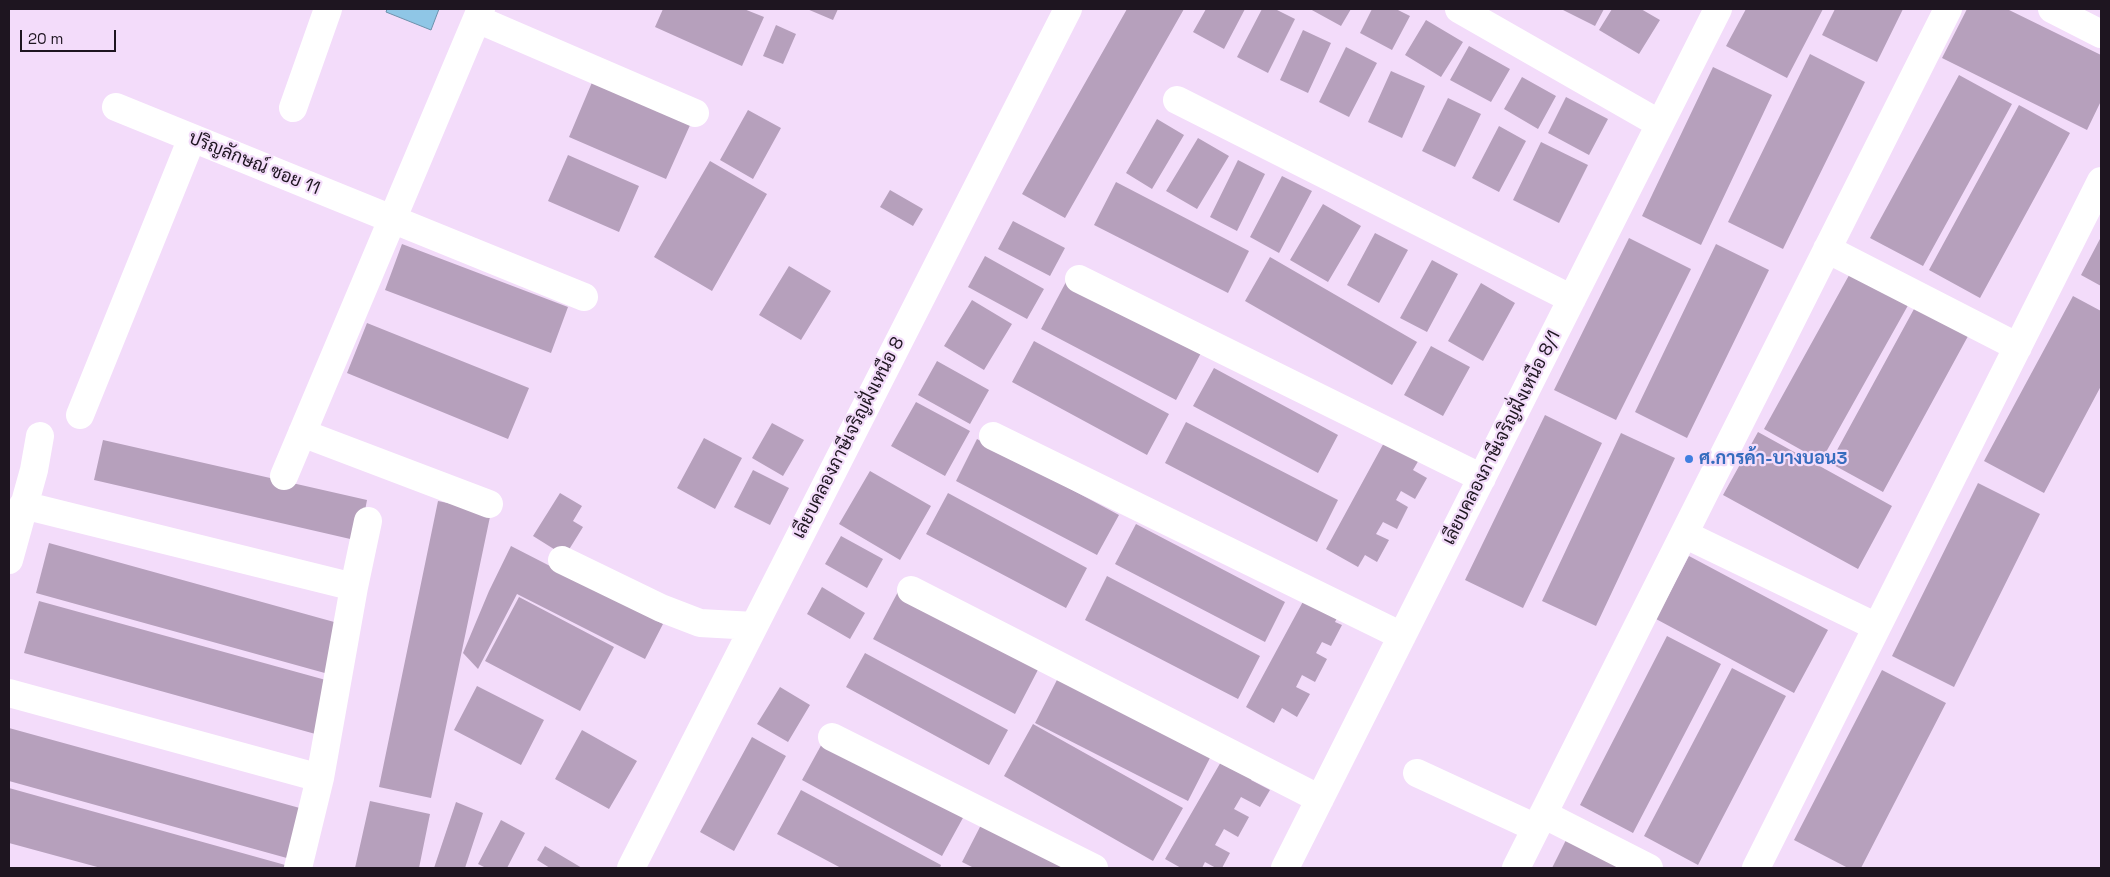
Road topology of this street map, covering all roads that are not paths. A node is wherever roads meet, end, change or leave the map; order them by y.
1 (328, 9) edge
2 (1068, 9) edge
3 (1459, 9) edge
4 (1718, 9) edge
5 (1948, 9) edge
6 (2052, 9) edge
7 (479, 14) edge
8 (2101, 34) edge
9 (1177, 100) dead end
10 (116, 107) dead end
11 (293, 108) dead end
12 (695, 113) dead end
13 (1660, 124) junction
14 (192, 138) junction
15 (2101, 181) edge
16 (392, 220) junction
17 (1827, 249) junction
18 (1079, 279) dead end
19 (584, 297) dead end
20 (1572, 299) junction
21 (2018, 347) junction
22 (80, 415) dead end
23 (302, 433) junction
24 (40, 436) dead end
25 (993, 436) dead end
26 (284, 476) dead end
27 (1482, 478) junction
28 (490, 504) dead end
29 (23, 505) junction
30 (368, 521) dead end
31 (1684, 534) junction
32 (9, 560) edge
33 (562, 560) dead end
34 (354, 587) junction
35 (911, 590) dead end
36 (754, 626) junction
37 (1877, 627) junction
38 (1402, 636) junction
39 (9, 693) edge
40 (832, 737) dead end
41 (1417, 773) dead end
42 (320, 778) junction
43 (1320, 799) junction
44 (1540, 821) junction
45 (298, 868) edge
46 (631, 868) edge
47 (1094, 868) edge
48 (1285, 868) edge
49 (1516, 868) edge
50 (1649, 868) edge
51 (1756, 868) edge

1 - 11 street
2 - 36 street, เลียบคลองภาษีเจริญฝั่งเหนือ 8
3 - 13 street
4 - 13 street, เลียบคลองภาษีเจริญฝั่งเหนือ 8/1
5 - 17 street
6 - 8 street
7 - 12 street
7 - 16 street
9 - 20 street
10 - 14 street, ปริญลักษณ์ ซอย 11
13 - 20 street, เลียบคลองภาษีเจริญฝั่งเหนือ 8/1
14 - 16 street, ปริญลักษณ์ ซอย 11
14 - 22 street
15 - 21 street
16 - 19 street, ปริญลักษณ์ ซอย 11
16 - 23 street
17 - 21 street
17 - 31 street
18 - 27 street
20 - 27 street, เลียบคลองภาษีเจริญฝั่งเหนือ 8/1
21 - 37 street
23 - 26 street
23 - 28 street
24 - 29 street
25 - 38 street
27 - 38 street, เลียบคลองภาษีเจริญฝั่งเหนือ 8/1
29 - 32 street
29 - 34 street
30 - 34 street
31 - 37 street
31 - 44 street
33 - 36 street
34 - 42 street
35 - 43 street
36 - 46 street, เลียบคลองภาษีเจริญฝั่งเหนือ 8
37 - 51 street
38 - 43 street, เลียบคลองภาษีเจริญฝั่งเหนือ 8/1
39 - 42 street
40 - 47 street
41 - 44 street
42 - 45 street
43 - 48 street, เลียบคลองภาษีเจริญฝั่งเหนือ 8/1
44 - 49 street
44 - 50 street

